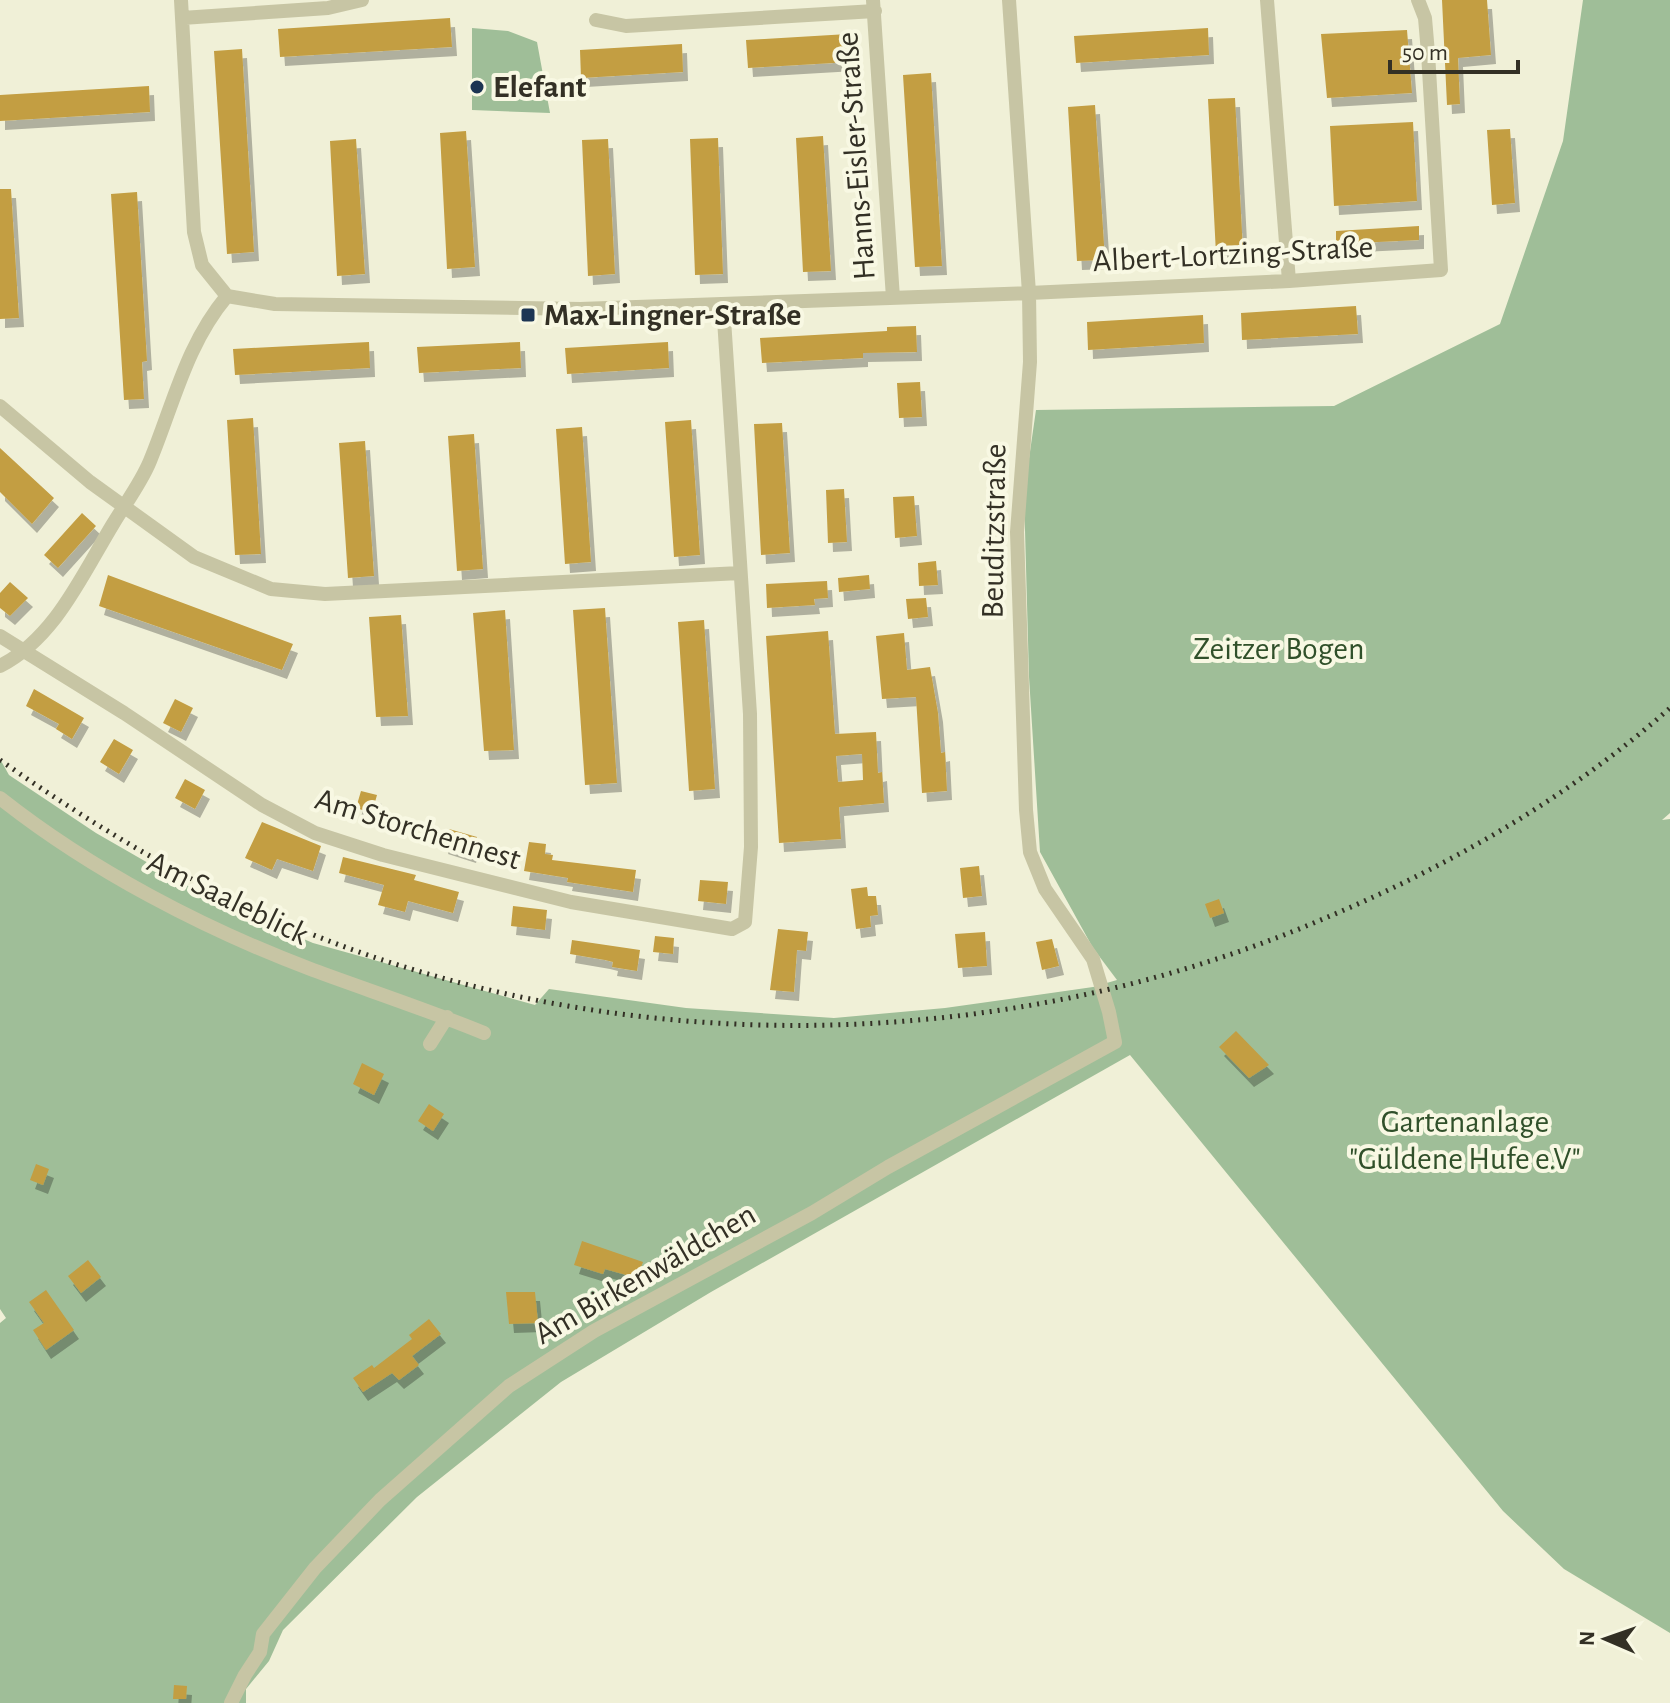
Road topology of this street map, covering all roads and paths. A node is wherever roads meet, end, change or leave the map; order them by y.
1 (181, 0) edge
2 (362, 0) edge
3 (1009, 0) edge
4 (1267, 0) edge
5 (1418, 0) edge
6 (874, 6) edge
7 (182, 18) junction
8 (596, 20) dead end
9 (1289, 281) junction
10 (1029, 293) junction
11 (227, 296) junction
12 (893, 298) junction
13 (723, 304) junction
14 (0, 406) edge
15 (124, 505) junction
16 (740, 573) junction
17 (0, 636) edge
18 (24, 652) junction
19 (0, 666) edge
20 (0, 798) edge
21 (447, 1017) junction
22 (484, 1033) dead end
23 (1115, 1042) joint
24 (430, 1044) dead end
25 (231, 1703) edge

1 - 7 street
2 - 7 street
3 - 10 street, Beuditzstraße
4 - 9 street
5 - 9 street, Albert-Lortzing-Straße
6 - 8 street, Hanns-Eisler-Straße
6 - 12 street, Hanns-Eisler-Straße
7 - 11 street
9 - 10 street, Albert-Lortzing-Straße
10 - 12 street
10 - 23 street, Beuditzstraße
11 - 13 street
11 - 15 street
12 - 13 street
13 - 16 street
14 - 15 street
15 - 16 street
15 - 18 street
16 - 18 street, Am Storchennest
17 - 18 street, Am Storchennest
18 - 19 street
20 - 21 street, Am Saaleblick
21 - 22 street, Am Saaleblick
21 - 24 street
23 - 25 street, Am Birkenwäldchen

